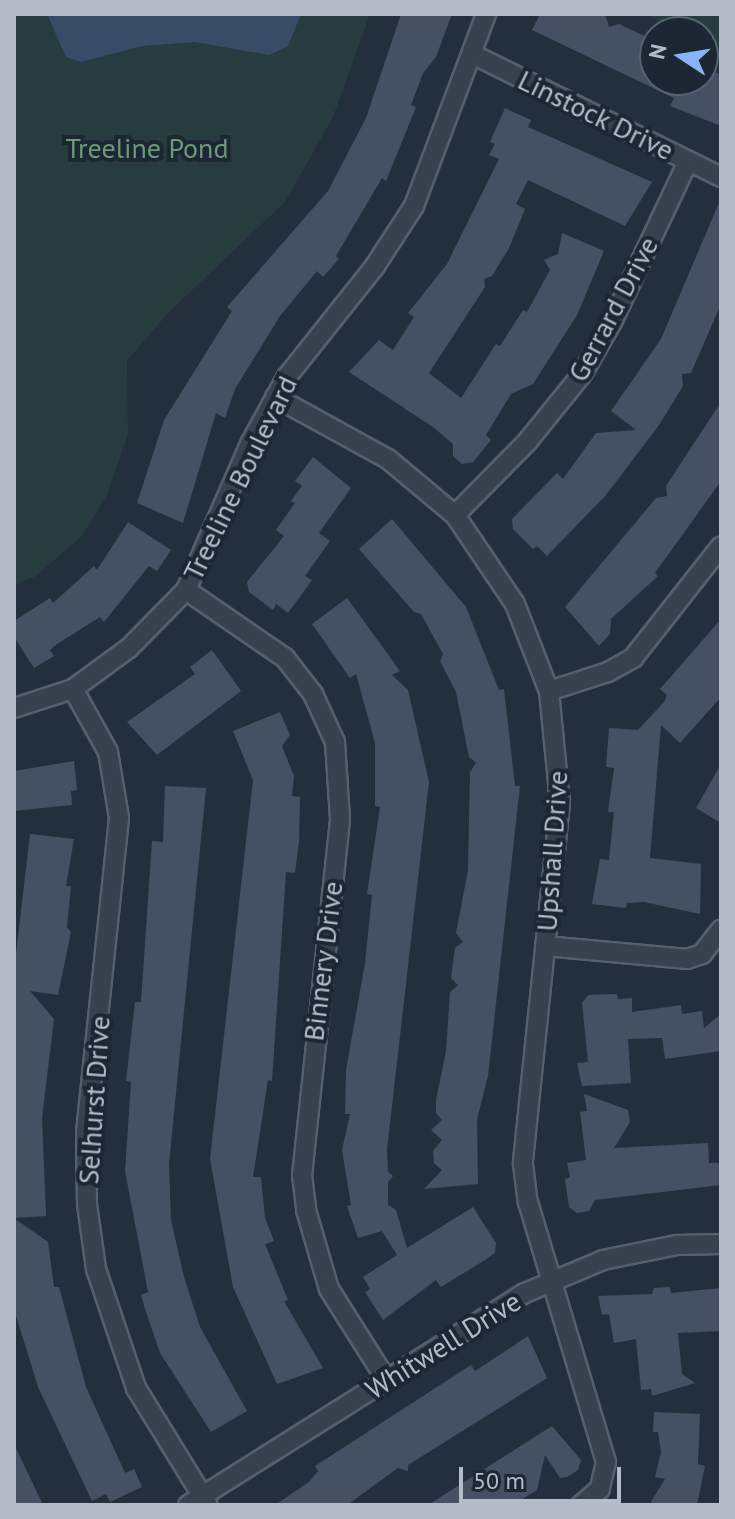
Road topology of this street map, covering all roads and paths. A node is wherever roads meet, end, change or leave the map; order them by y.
1 (486, 14) edge
2 (472, 54) junction
3 (688, 161) junction
4 (721, 177) edge
5 (275, 397) junction
6 (455, 515) junction
7 (721, 546) edge
8 (186, 590) junction
9 (73, 689) junction
10 (549, 691) junction
11 (14, 708) edge
12 (721, 930) edge
13 (545, 946) junction
14 (721, 1244) edge
15 (551, 1281) junction
16 (386, 1379) junction
17 (199, 1502) edge
18 (581, 1505) edge

1 - 2 street, Treeline Boulevard
2 - 3 street, Linstock Drive
2 - 5 street, Treeline Boulevard
3 - 4 street, Linstock Drive
3 - 6 street, Gerrard Drive
5 - 6 street, Upshall Drive
5 - 8 street, Treeline Boulevard
6 - 10 street, Upshall Drive
7 - 10 street
8 - 9 street, Treeline Boulevard
8 - 16 street, Binnery Drive
9 - 11 street, Treeline Boulevard
9 - 17 street, Selhurst Drive
10 - 13 street, Upshall Drive
12 - 13 street
13 - 15 street, Upshall Drive
14 - 15 street, Whitwell Drive
15 - 16 street, Whitwell Drive
15 - 18 street, Upshall Drive
16 - 17 street, Whitwell Drive

